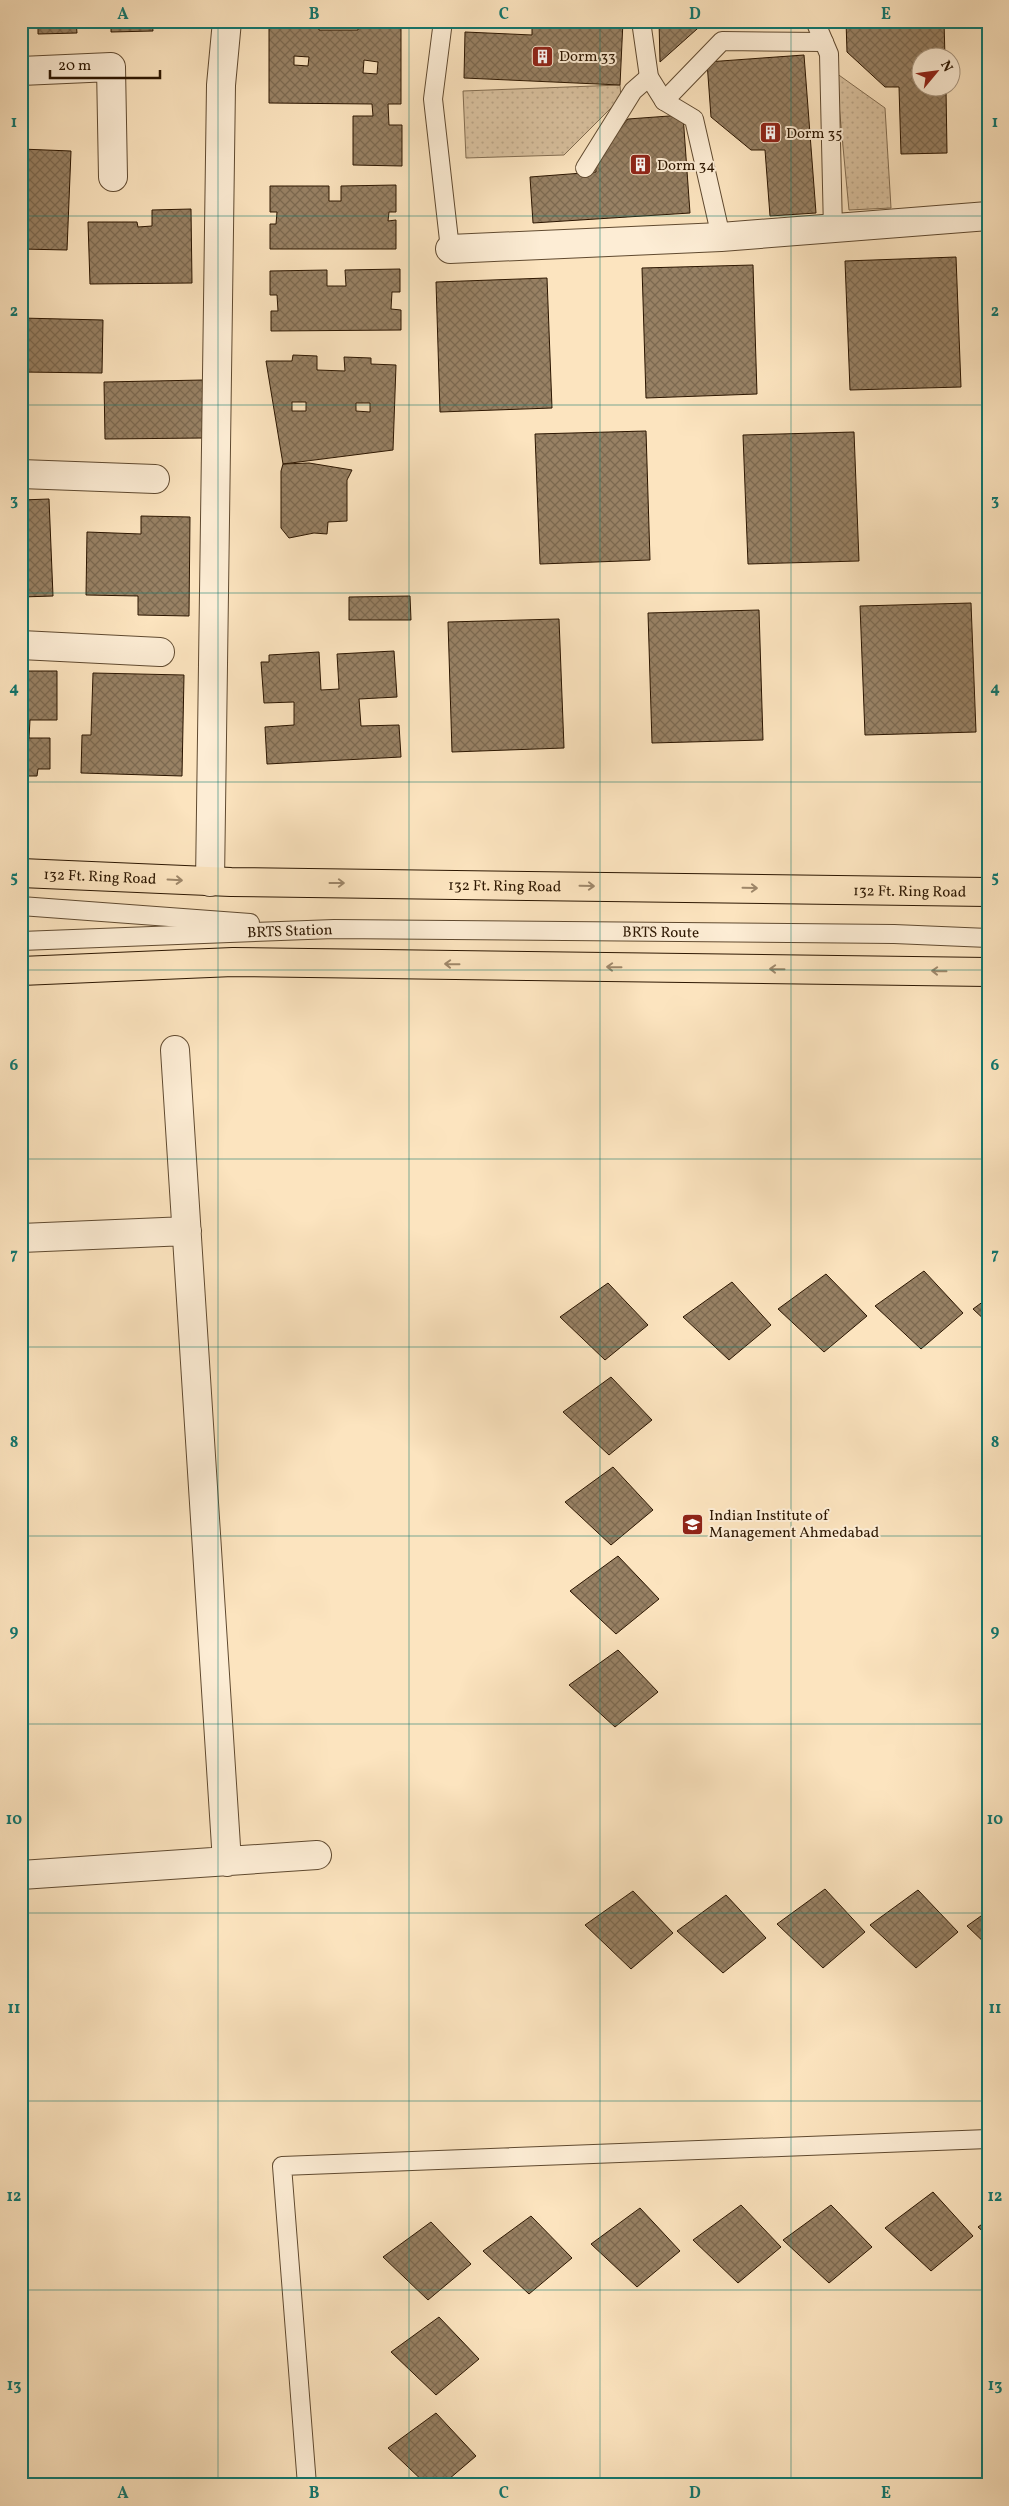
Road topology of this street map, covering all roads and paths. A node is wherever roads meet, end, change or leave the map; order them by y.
1 (226, 21) edge
2 (443, 21) edge
3 (641, 21) edge
4 (815, 21) edge
5 (824, 42) junction
6 (21, 70) edge
7 (650, 77) junction
8 (664, 101) junction
9 (585, 168) dead end
10 (112, 177) dead end
11 (988, 216) edge
12 (833, 230) junction
13 (721, 237) junction
14 (450, 249) joint
15 (21, 474) edge
16 (155, 480) dead end
17 (21, 645) edge
18 (160, 652) dead end
19 (21, 873) edge
20 (210, 882) junction
21 (988, 892) edge
22 (21, 906) edge
23 (334, 929) junction
24 (988, 938) edge
25 (21, 941) edge
26 (21, 971) edge
27 (988, 972) edge
28 (176, 1050) dead end
29 (187, 1231) junction
30 (21, 1238) edge
31 (317, 1856) dead end
32 (227, 1862) junction
33 (21, 1875) edge
34 (988, 2139) edge
35 (307, 2485) edge

1 - 20 street
2 - 14 lane
3 - 7 lane
4 - 5 lane
5 - 8 lane
5 - 12 lane
6 - 10 street
7 - 8 lane
7 - 9 lane
8 - 13 lane
11 - 12 street
12 - 13 street
13 - 14 street
15 - 16 street
17 - 18 street
19 -> 20 main road, 132 Ft. Ring Road
20 -> 21 main road, 132 Ft. Ring Road
22 - 23 lane, BRTS Station
23 - 24 lane, BRTS Route
23 - 25 lane, BRTS Station
27 -> 26 main road
28 - 29 street
29 - 30 street
29 - 32 street
31 - 32 street
32 - 33 street
34 - 35 lane

